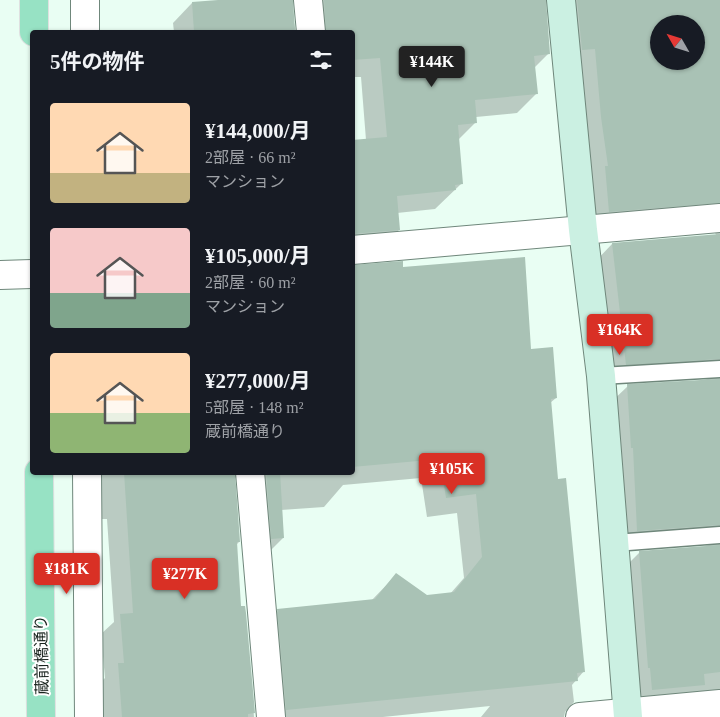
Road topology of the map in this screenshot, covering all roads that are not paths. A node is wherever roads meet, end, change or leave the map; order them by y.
1 (34, 0) edge
2 (85, 0) edge
3 (308, 0) edge
4 (561, 0) edge
5 (34, 30) edge
6 (85, 30) edge
7 (311, 30) edge
8 (720, 218) edge
9 (583, 230) junction
10 (355, 250) edge
11 (0, 274) edge
12 (30, 274) edge
13 (720, 369) edge
14 (601, 376) junction
15 (39, 475) edge
16 (87, 475) edge
17 (250, 475) edge
18 (720, 535) edge
19 (614, 543) junction
20 (720, 704) edge
21 (628, 714) edge
22 (41, 717) edge
23 (89, 717) edge
24 (271, 717) edge
25 (580, 717) edge

1 - 5 main road
2 - 6 street
3 - 7 street
4 - 9 street
8 - 9 street
9 - 10 street
9 - 14 street
11 - 12 street
13 - 14 lane
14 - 19 street
15 - 22 main road, 蔵前橋通り
16 - 23 street
17 - 24 street
18 - 19 lane
19 - 21 street
20 - 21 street
21 - 25 street

